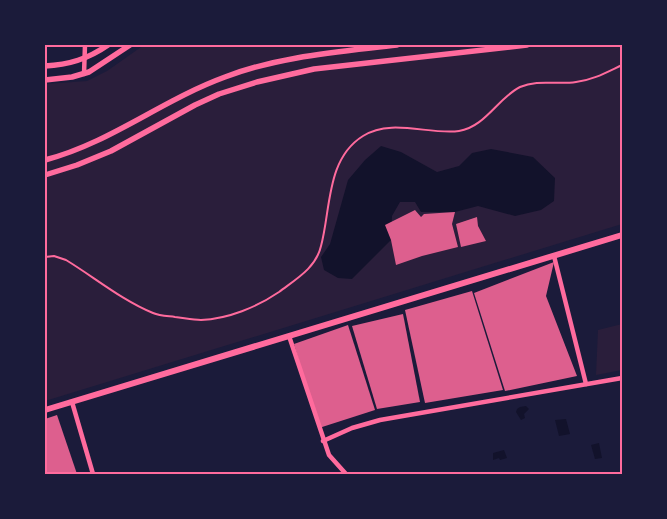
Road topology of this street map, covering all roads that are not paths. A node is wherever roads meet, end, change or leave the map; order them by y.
1 (85, 45) edge
2 (108, 45) edge
3 (130, 45) edge
4 (397, 45) edge
5 (527, 45) edge
6 (84, 59) junction
7 (45, 66) edge
8 (84, 74) junction
9 (45, 80) edge
10 (45, 160) edge
11 (45, 175) edge
12 (622, 234) edge
13 (554, 256) junction
14 (289, 336) junction
15 (622, 378) edge
16 (586, 384) junction
17 (72, 402) junction
18 (45, 410) edge
19 (323, 440) junction
20 (93, 474) edge
21 (346, 474) edge

1 - 6 street
2 - 6 street
3 - 8 street
4 - 10 street
5 - 11 street
6 - 7 street
6 - 8 street
8 - 9 street
12 - 13 main road
13 - 14 main road
13 - 16 street
14 - 17 main road
14 - 19 street
15 - 16 street
16 - 19 street
17 - 18 main road
17 - 20 street
19 - 21 street

